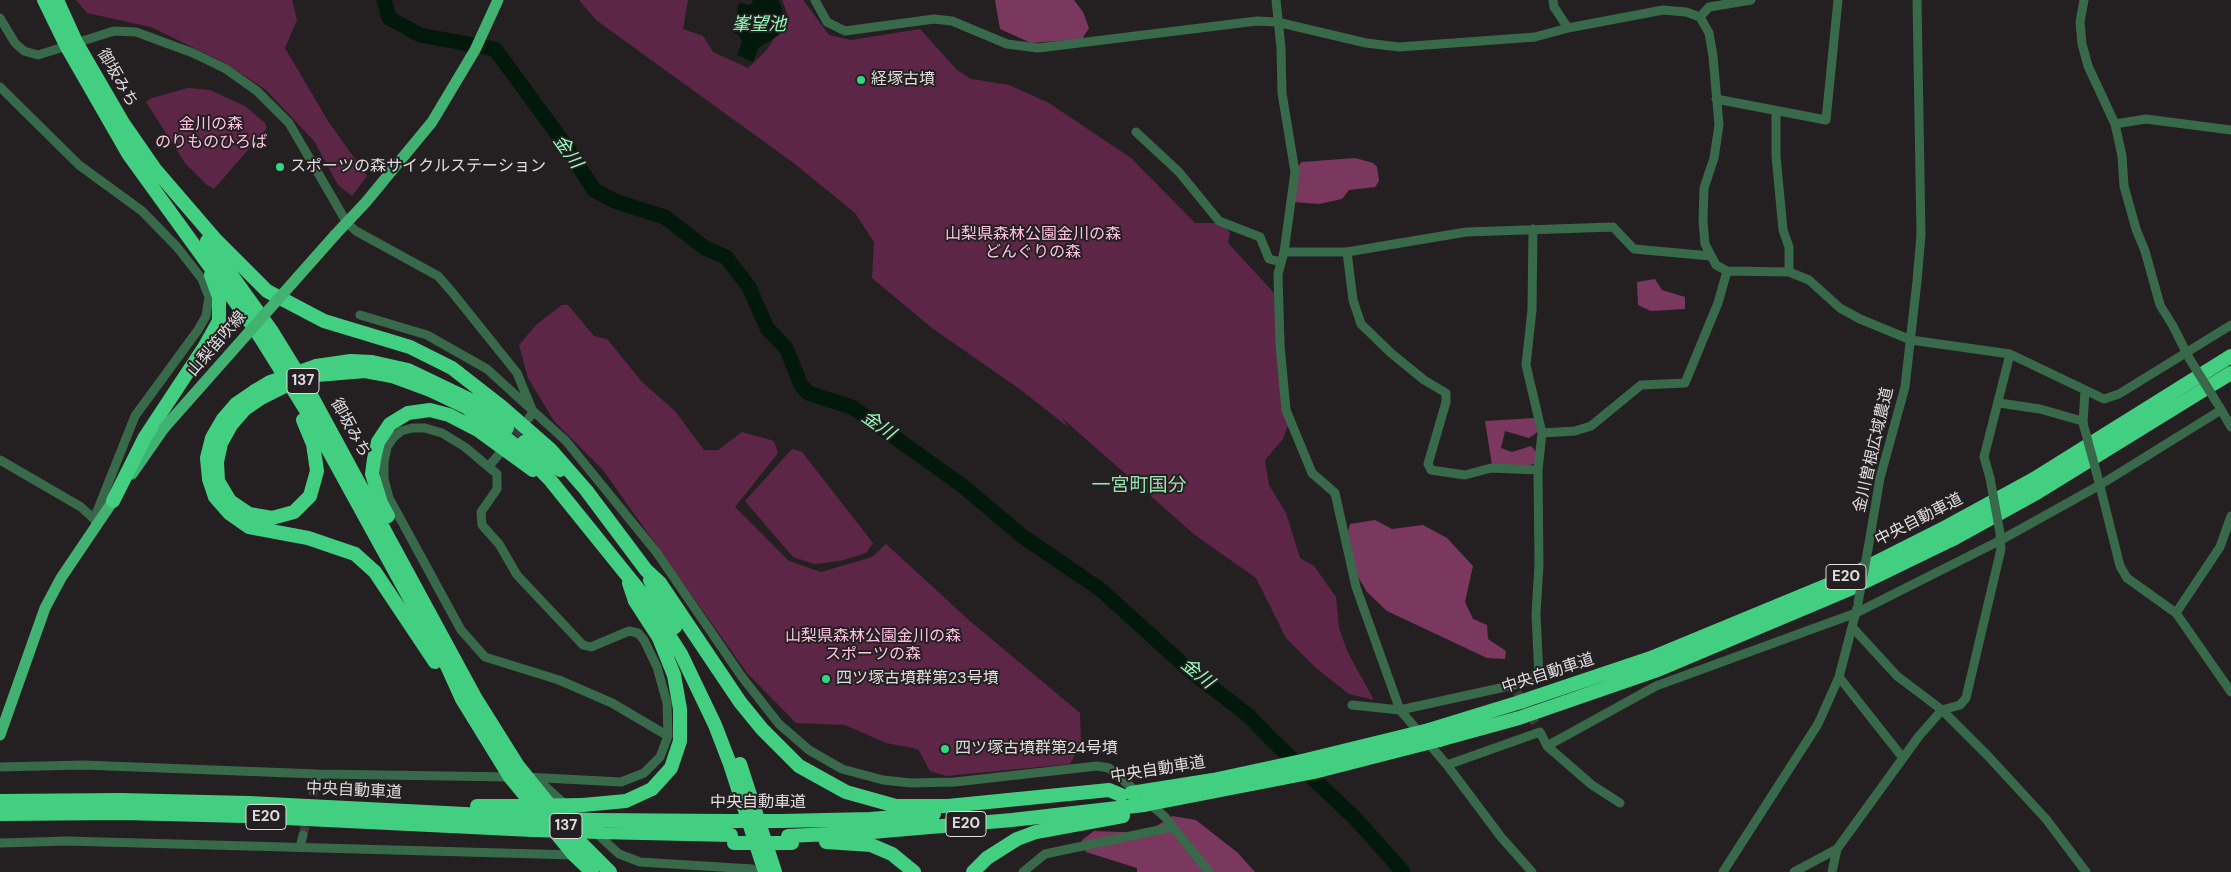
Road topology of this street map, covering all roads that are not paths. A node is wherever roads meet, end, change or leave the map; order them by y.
1 (44, 0) edge
2 (57, 0) edge
3 (498, 0) edge
4 (815, 0) edge
5 (1276, 0) edge
6 (1553, 0) edge
7 (1751, 0) edge
8 (1838, 0) edge
9 (1918, 0) edge
10 (2084, 0) edge
11 (1700, 17) junction
12 (0, 18) edge
13 (1277, 22) junction
14 (1568, 28) junction
15 (71, 44) junction
16 (0, 87) edge
17 (1716, 99) junction
18 (1776, 111) junction
19 (2115, 124) junction
20 (2231, 130) edge
21 (1136, 132) dead end
22 (154, 168) junction
23 (347, 223) junction
24 (1534, 229) junction
25 (200, 252) junction
26 (1284, 252) junction
27 (1347, 252) junction
28 (1710, 256) junction
29 (1281, 262) junction
30 (1727, 271) junction
31 (1789, 272) junction
32 (360, 315) dead end
33 (2231, 325) edge
34 (1911, 340) junction
35 (268, 350) junction
36 (2010, 354) junction
37 (2187, 356) junction
38 (2231, 356) edge
39 (316, 370) junction
40 (2231, 373) edge
41 (2085, 391) junction
42 (258, 395) junction
43 (1999, 403) junction
44 (2219, 407) junction
45 (531, 415) junction
46 (2082, 422) junction
47 (2231, 427) edge
48 (1542, 433) junction
49 (500, 453) tunnel mouth
50 (0, 460) edge
51 (489, 466) junction
52 (1538, 470) junction
53 (551, 481) junction
54 (2099, 483) junction
55 (586, 490) junction
56 (113, 501) junction
57 (386, 502) junction
58 (2231, 516) edge
59 (96, 522) junction
60 (2000, 537) junction
61 (646, 570) junction
62 (628, 578) junction
63 (1856, 613) junction
64 (2176, 613) junction
65 (1853, 628) junction
66 (1839, 677) junction
67 (2231, 692) edge
68 (462, 699) junction
69 (476, 699) junction
70 (1352, 706) dead end
71 (1400, 710) junction
72 (1942, 710) junction
73 (0, 736) edge
74 (668, 736) junction
75 (1547, 746) junction
76 (1903, 758) junction
77 (1447, 765) junction
78 (0, 767) edge
79 (317, 774) junction
80 (510, 777) junction
81 (530, 777) junction
82 (315, 786) tunnel mouth
83 (1126, 794) junction
84 (0, 801) edge
85 (1620, 803) dead end
86 (1146, 808) junction
87 (520, 811) junction
88 (0, 814) edge
89 (596, 826) junction
90 (1173, 828) junction
91 (303, 835) tunnel mouth
92 (790, 839) junction
93 (0, 844) edge
94 (300, 847) junction
95 (1836, 850) junction
96 (574, 854) junction
97 (592, 872) edge
98 (610, 872) edge
99 (754, 872) edge
100 (765, 872) edge
101 (775, 872) edge
102 (914, 872) edge
103 (973, 872) edge
104 (1023, 872) edge
105 (1209, 872) edge
106 (1532, 872) edge
107 (1723, 872) edge
108 (1794, 872) edge
109 (1832, 872) edge
110 (2086, 872) edge

1 - 15 highway, 御坂みち / 137
2 - 15 highway, 御坂みち / 137
3 - 23 main road, 山梨笛吹線
4 - 13 street
5 - 13 street
6 - 14 street
7 - 11 street
8 - 18 street
9 - 34 street, 金川曽根広域農道
10 - 19 street
11 - 14 street
11 - 17 street
12 - 15 street
13 - 14 street
13 - 26 street
15 - 22 highway, 御坂みち / 137
15 - 23 street
15 - 25 highway, 御坂みち / 137
16 - 59 street
17 - 18 street
17 - 28 street
18 - 31 street
19 - 20 street
19 - 37 street
21 - 29 street
22 - 55 highway
22 - 69 highway, 御坂みち / 137
23 - 45 street
23 - 56 main road, 山梨笛吹線, bridge
24 - 27 street
24 - 28 street
24 - 48 street
25 - 35 highway, 御坂みち / 137
25 - 56 highway
26 - 27 street
26 - 29 street
27 - 52 street
28 - 30 street
29 - 71 street
30 - 31 street
30 - 48 street
31 - 34 street
32 - 45 street
33 - 37 street
34 - 36 street
34 - 63 street, 金川曽根広域農道, bridge
35 - 42 highway
35 - 68 highway, 御坂みち / 137
36 - 41 street
36 - 43 street
37 - 41 street
37 - 44 street, bridge
38 - 83 highway, 中央自動車道 / E20, bridge
39 - 42 highway, bridge
39 - 53 highway
39 - 55 highway
40 - 86 highway, 中央自動車道 / E20, bridge
41 - 46 street
42 - 68 highway
43 - 46 street
43 - 60 street, bridge
44 - 47 street
44 - 54 street
45 - 90 street
46 - 54 street, bridge
48 - 52 street
49 - 51 street
50 - 59 street
51 - 57 street
51 - 74 street
52 - 71 street
53 - 57 highway
53 - 62 highway
54 - 60 street
54 - 64 street
55 - 61 highway
56 - 59 main road, 山梨笛吹線
57 - 69 highway
57 - 74 street
58 - 64 street
59 - 73 main road, 山梨笛吹線
60 - 63 street
60 - 72 street
61 - 83 highway
61 - 101 highway
62 - 87 highway, bridge
62 - 100 highway
63 - 65 street, 金川曽根広域農道
63 - 75 street
64 - 67 street
65 - 66 street, 金川曽根広域農道
65 - 72 street
66 - 76 street
66 - 107 street, 金川曽根広域農道
68 - 80 highway, 御坂みち / 137
69 - 81 highway, 御坂みち / 137
70 - 71 street
71 - 77 street
72 - 76 street
72 - 110 street
74 - 81 street
75 - 77 street
75 - 85 street
76 - 95 street
77 - 106 street
78 - 79 street
79 - 80 street
79 - 82 street
80 - 81 street
80 - 96 highway, 御坂みち / 137
81 - 98 highway, 御坂みち / 137
81 - 99 street
83 - 89 highway, 中央自動車道 / E20, bridge
84 - 87 highway, 中央自動車道 / E20
86 - 92 highway, 中央自動車道 / E20
86 - 103 highway
87 - 89 highway, 中央自動車道 / E20, bridge
88 - 89 highway, 中央自動車道 / E20, bridge
89 - 92 highway, 中央自動車道 / E20
90 - 104 street
90 - 105 street
91 - 94 street
92 - 102 highway
93 - 94 street
94 - 96 street
95 - 108 street
95 - 109 street
96 - 97 highway, 御坂みち / 137

